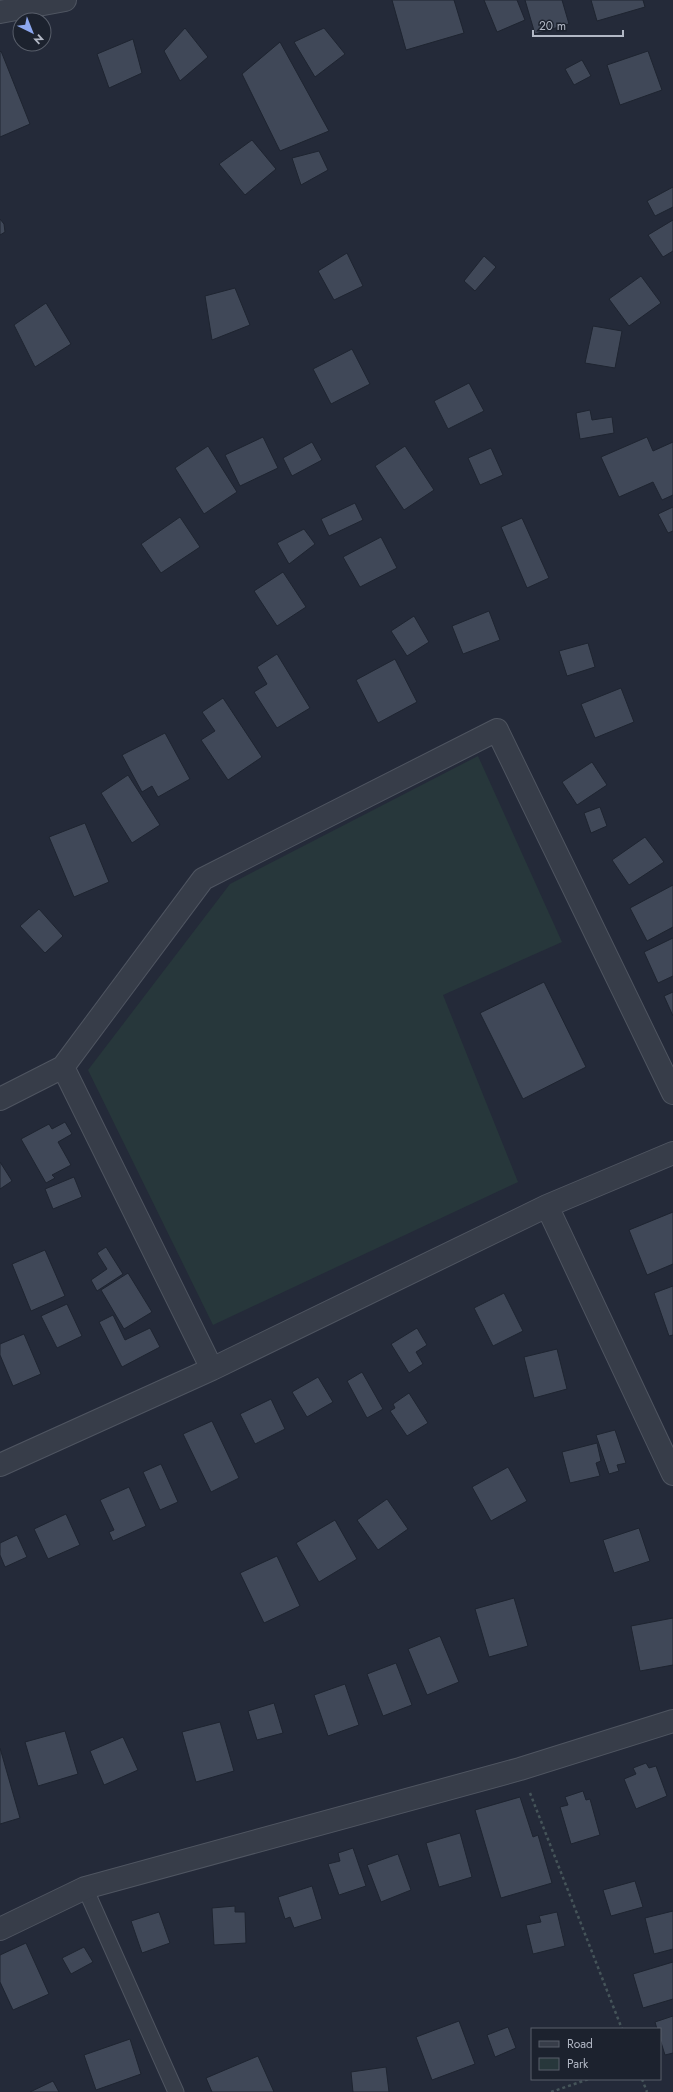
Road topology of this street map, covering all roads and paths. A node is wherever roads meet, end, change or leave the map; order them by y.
1 (65, 0) edge
2 (0, 12) edge
3 (63, 1067) junction
4 (673, 1093) edge
5 (0, 1099) edge
6 (673, 1153) edge
7 (547, 1206) junction
8 (212, 1369) junction
9 (0, 1465) edge
10 (673, 1474) edge
11 (673, 1721) edge
12 (520, 1769) junction
13 (85, 1888) junction
14 (0, 1929) edge
15 (622, 2028) edge
16 (586, 2080) edge
17 (642, 2080) edge
18 (176, 2092) edge
19 (551, 2092) edge
20 (647, 2092) edge

1 - 2 street
3 - 4 street
3 - 5 street
3 - 8 street
6 - 7 street
7 - 8 street
7 - 10 street
8 - 9 street
11 - 12 street
12 - 13 street
12 - 15 path
13 - 14 street
13 - 18 lane
16 - 19 path
17 - 20 path

